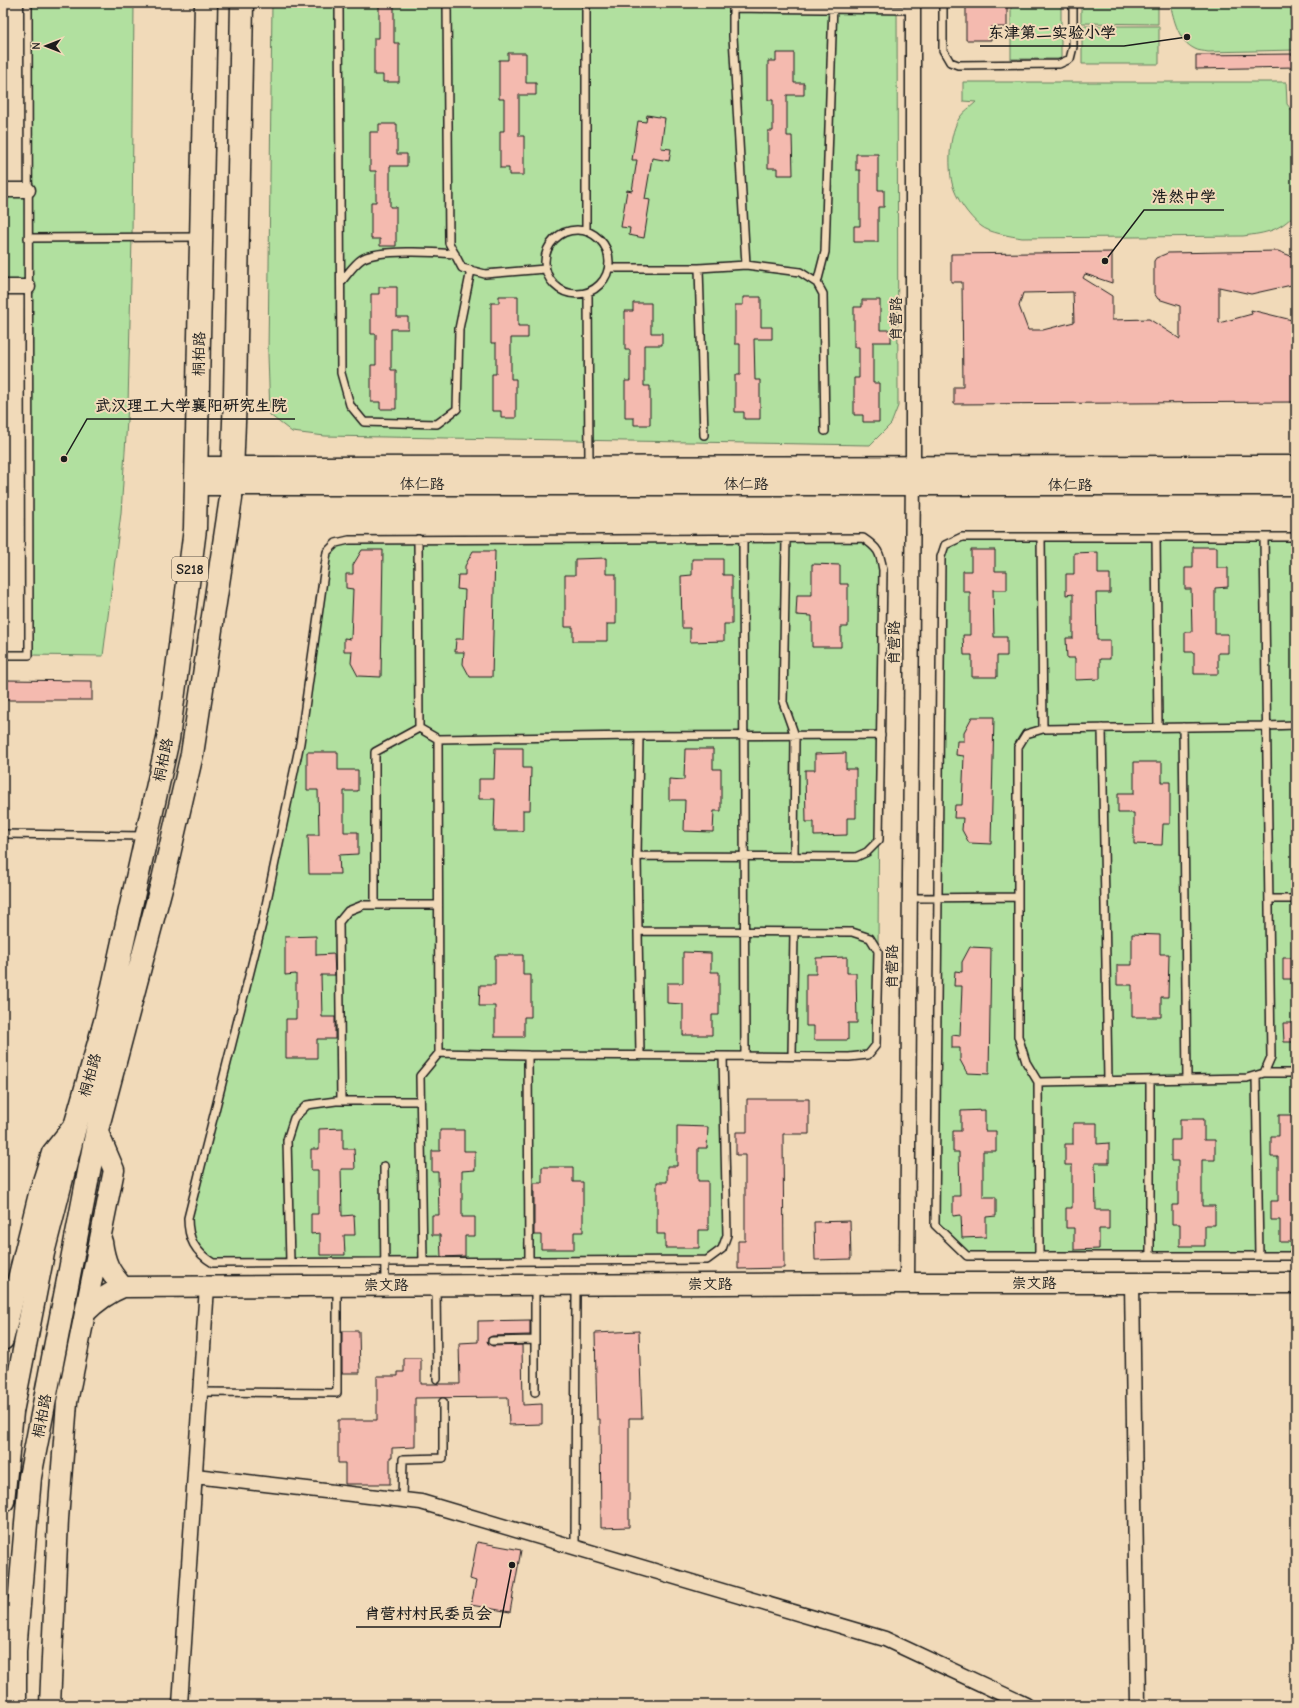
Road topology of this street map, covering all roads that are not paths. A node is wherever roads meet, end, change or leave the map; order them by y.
1 (28, 3) edge
2 (206, 3) edge
3 (242, 3) edge
4 (339, 3) edge
5 (448, 3) edge
6 (586, 3) edge
7 (943, 3) edge
8 (1073, 3) edge
9 (733, 5) edge
10 (833, 6) edge
11 (913, 7) edge
12 (3, 190) edge
13 (28, 190) junction
14 (586, 231) junction
15 (202, 237) junction
16 (28, 238) junction
17 (455, 254) junction
18 (746, 265) junction
19 (609, 268) junction
20 (699, 268) junction
21 (545, 269) junction
22 (471, 270) junction
23 (341, 282) junction
24 (817, 283) junction
25 (3, 287) edge
26 (28, 287) junction
27 (588, 293) junction
28 (825, 431) dead end
29 (704, 435) dead end
30 (1296, 466) edge
31 (589, 467) junction
32 (913, 475) junction
33 (196, 476) junction
34 (232, 476) junction
35 (1296, 485) edge
36 (1041, 537) junction
37 (1156, 537) junction
38 (1264, 537) junction
39 (1296, 537) edge
40 (743, 538) junction
41 (786, 538) junction
42 (418, 539) junction
43 (3, 655) edge
44 (1296, 725) edge
45 (1266, 726) junction
46 (1158, 727) junction
47 (1182, 727) junction
48 (419, 728) junction
49 (1102, 728) junction
50 (1043, 729) junction
51 (880, 735) junction
52 (639, 736) junction
53 (744, 736) junction
54 (795, 736) junction
55 (438, 739) junction
56 (3, 834) edge
57 (147, 836) junction
58 (637, 856) junction
59 (744, 857) junction
60 (794, 857) junction
61 (1018, 897) junction
62 (909, 898) junction
63 (938, 898) junction
64 (1269, 899) junction
65 (1296, 899) edge
66 (375, 905) junction
67 (438, 905) junction
68 (638, 931) junction
69 (745, 931) junction
70 (794, 932) junction
71 (439, 1053) junction
72 (528, 1054) junction
73 (640, 1055) junction
74 (723, 1056) junction
75 (745, 1056) junction
76 (792, 1056) junction
77 (1264, 1073) junction
78 (1296, 1073) edge
79 (1256, 1076) junction
80 (1150, 1080) junction
81 (1187, 1080) junction
82 (1108, 1081) junction
83 (1038, 1082) junction
84 (341, 1101) junction
85 (420, 1101) junction
86 (76, 1123) junction
87 (97, 1130) junction
88 (384, 1166) dead end
89 (101, 1235) junction
90 (1039, 1256) junction
91 (1150, 1256) junction
92 (1259, 1256) junction
93 (1296, 1256) edge
94 (530, 1261) junction
95 (290, 1262) junction
96 (384, 1262) junction
97 (423, 1262) junction
98 (1132, 1282) junction
99 (1296, 1282) edge
100 (907, 1283) junction
101 (576, 1284) junction
102 (436, 1285) junction
103 (535, 1285) junction
104 (207, 1286) junction
105 (337, 1286) junction
106 (385, 1286) junction
107 (123, 1287) junction
108 (85, 1313) junction
109 (3, 1340) edge
110 (535, 1340) junction
111 (492, 1341) dead end
112 (437, 1379) dead end
113 (200, 1392) junction
114 (535, 1392) dead end
115 (443, 1402) dead end
116 (195, 1476) junction
117 (402, 1500) junction
118 (3, 1501) edge
119 (575, 1548) junction
120 (15, 1705) edge
121 (50, 1705) edge
122 (180, 1705) edge
123 (1026, 1705) edge
124 (1138, 1705) edge

1 - 13 lane
2 - 15 main road, 桐柏路 / S218
3 - 34 main road, 桐柏路
4 - 23 lane
5 - 17 lane
6 - 14 lane
7 - 8 lane
9 - 10 lane
9 - 18 lane
10 - 11 lane
10 - 24 lane
11 - 32 street, 肖营路
12 - 13 street
13 - 16 lane
14 - 19 lane
14 - 21 lane
15 - 16 lane
15 - 33 main road, 桐柏路 / S218
16 - 26 lane
17 - 22 lane
17 - 23 lane
18 - 20 lane
18 - 24 lane
19 - 20 lane
19 - 27 lane
20 - 29 lane
21 - 22 lane
21 - 27 lane
22 - 23 lane
24 - 28 lane
25 - 26 street
26 - 43 lane
27 - 31 lane
30 - 32 street, 体仁路
31 - 32 street, 体仁路
31 - 34 street, 体仁路
32 - 34 street, 体仁路
32 - 35 street, 体仁路
32 - 62 street, 肖营路
33 - 34 street, 体仁路
33 - 57 main road, 桐柏路 / S218
34 - 87 main road, 桐柏路
36 - 37 lane
36 - 50 lane
36 - 63 lane
37 - 38 lane
37 - 46 lane
38 - 39 lane
38 - 45 lane
40 - 41 lane
40 - 42 lane
40 - 53 lane
41 - 51 lane
41 - 54 lane
42 - 48 lane
42 - 95 lane
44 - 45 lane
45 - 47 lane
45 - 64 lane
46 - 47 lane
46 - 49 lane
47 - 81 lane
48 - 55 lane
48 - 66 lane
49 - 50 lane
49 - 82 lane
50 - 61 lane
51 - 54 lane
51 - 60 lane
52 - 53 lane
52 - 55 lane
52 - 58 lane
53 - 54 lane
53 - 59 lane
54 - 60 lane
55 - 67 lane
56 - 57 lane
57 - 86 main road, 桐柏路 / S218
58 - 59 lane
58 - 68 lane
59 - 60 lane
59 - 69 lane
61 - 63 lane
61 - 83 lane
62 - 63 lane
62 - 100 street, 肖营路
63 - 90 lane
64 - 65 lane
64 - 77 lane
66 - 67 lane
66 - 84 lane
67 - 71 lane
68 - 69 lane
68 - 73 lane
69 - 70 lane
69 - 75 lane
70 - 76 lane
70 - 76 lane
71 - 72 lane
71 - 85 lane
72 - 73 lane
72 - 94 lane
73 - 74 lane
74 - 75 lane
74 - 94 lane
75 - 76 lane
77 - 78 lane
77 - 79 lane
79 - 81 lane
79 - 92 lane
80 - 81 lane
80 - 82 lane
80 - 91 lane
82 - 83 lane
83 - 90 lane
84 - 85 lane
84 - 95 lane
85 - 97 lane
86 - 109 street
86 - 118 main road, 桐柏路
87 - 89 street
87 - 120 main road, 桐柏路
88 - 96 lane
89 - 107 street
89 - 108 street
90 - 91 lane
91 - 92 lane
92 - 93 lane
94 - 97 lane
95 - 96 lane
96 - 97 lane
96 - 106 lane
98 - 99 street, 崇文路
98 - 100 street, 崇文路
98 - 124 street
100 - 101 street, 崇文路
101 - 103 street, 崇文路
101 - 119 lane
102 - 103 street, 崇文路
102 - 106 street, 崇文路
102 - 112 lane
103 - 110 lane
104 - 105 street, 崇文路
104 - 107 street, 崇文路
104 - 113 street
105 - 106 street, 崇文路
105 - 113 lane
107 - 108 street
108 - 121 street
110 - 111 lane
110 - 114 lane
113 - 116 street
115 - 117 lane
116 - 117 street
116 - 122 street
117 - 119 street
119 - 123 street

